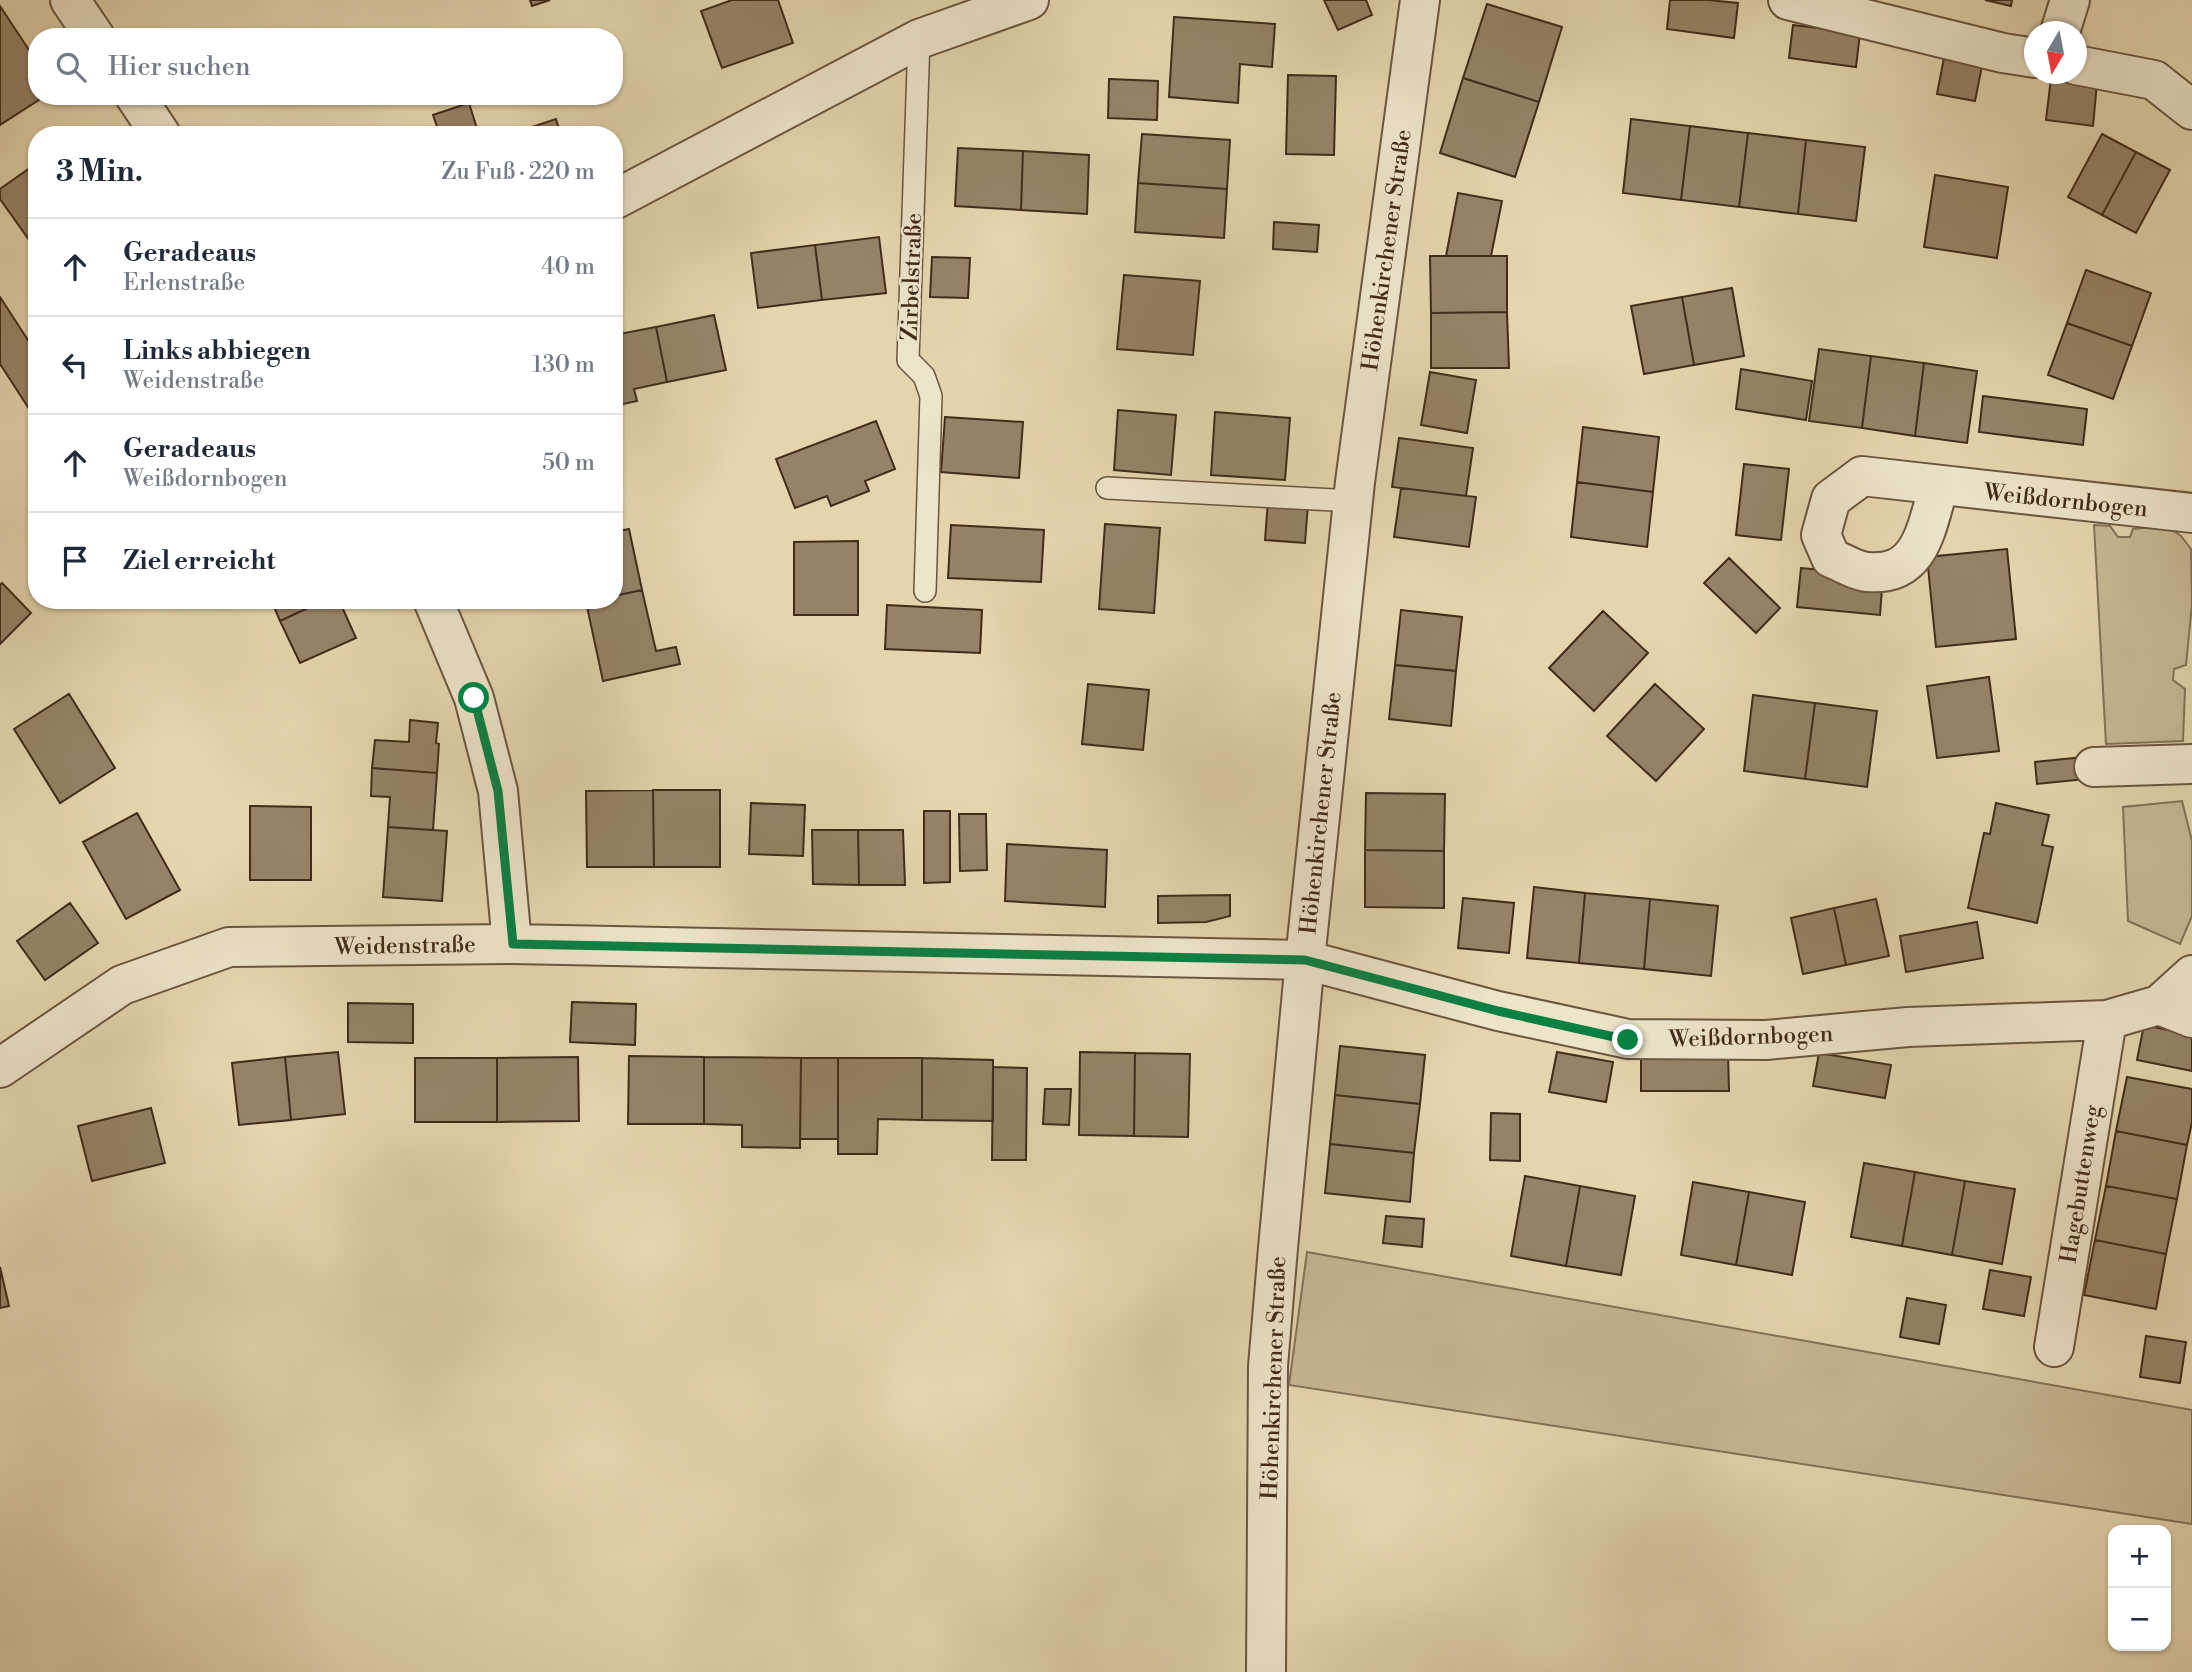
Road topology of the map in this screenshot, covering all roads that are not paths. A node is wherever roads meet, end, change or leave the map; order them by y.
1 (70, 0) edge
2 (1029, 0) edge
3 (1420, 0) edge
4 (1788, 0) edge
5 (2070, 0) edge
6 (2063, 21) edge
7 (89, 28) edge
8 (919, 38) junction
9 (2024, 56) edge
10 (2087, 67) edge
11 (141, 105) edge
12 (2192, 110) edge
13 (155, 126) edge
14 (623, 195) edge
15 (1939, 486) dead end
16 (1107, 488) dead end
17 (1353, 500) junction
18 (2192, 513) edge
19 (925, 591) dead end
20 (437, 609) edge
21 (2192, 764) edge
22 (2094, 768) dead end
23 (513, 944) junction
24 (1305, 960) junction
25 (2192, 975) edge
26 (2176, 1012) edge
27 (2107, 1020) junction
28 (0, 1068) edge
29 (2054, 1347) dead end
30 (1266, 1672) edge

1 - 7 street
2 - 8 street
3 - 17 street, Höhenkirchener Straße
4 - 9 street
5 - 6 street
8 - 14 street
8 - 19 lane, Zirbelstraße
10 - 12 street
11 - 13 street
15 - 18 street, Weißdornbogen
16 - 17 lane
17 - 24 street, Höhenkirchener Straße
20 - 23 street
21 - 22 street
23 - 24 street, Weidenstraße
23 - 28 street, Weidenstraße
24 - 27 street, Weißdornbogen
24 - 30 street, Höhenkirchener Straße
25 - 26 street, Weißdornbogen
26 - 27 street, Weißdornbogen
27 - 29 street, Hagebuttenweg

